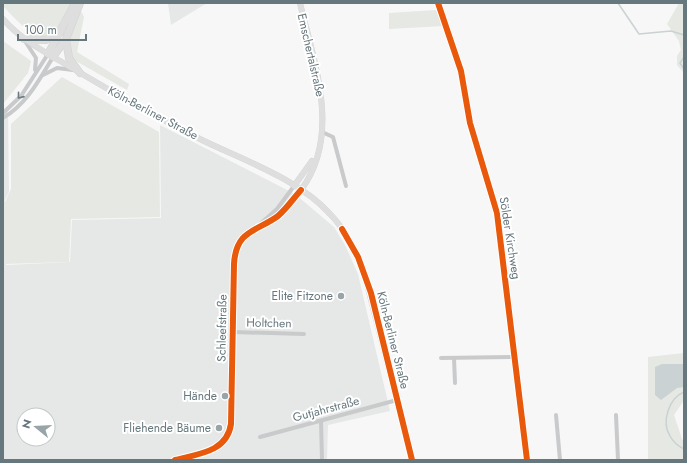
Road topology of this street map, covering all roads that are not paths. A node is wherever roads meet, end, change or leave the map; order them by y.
1 (75, 3) edge
2 (80, 3) edge
3 (300, 3) edge
4 (438, 3) edge
5 (3, 19) edge
6 (60, 33) junction
7 (24, 39) junction
8 (66, 39) junction
9 (50, 55) junction
10 (80, 73) junction
11 (43, 75) junction
12 (34, 76) junction
13 (3, 112) edge
14 (3, 118) edge
15 (322, 132) junction
16 (319, 144) junction
17 (294, 186) junction
18 (346, 186) dead end
19 (300, 190) junction
20 (258, 226) junction
21 (233, 332) junction
22 (304, 334) dead end
23 (514, 357) junction
24 (441, 358) dead end
25 (454, 358) junction
26 (455, 383) dead end
27 (397, 400) junction
28 (556, 415) dead end
29 (616, 415) dead end
30 (321, 420) junction
31 (260, 437) dead end
32 (175, 460) edge
33 (322, 460) edge
34 (412, 460) edge
35 (527, 460) edge
36 (560, 460) edge
37 (618, 460) edge

1 - 6 highway
2 - 8 highway
3 - 15 main road, Emschertalstraße
4 - 23 street, Sölder Kirchweg
5 - 7 main road, Köln-Berliner Straße
6 - 7 highway
6 - 9 highway
7 - 9 main road, Köln-Berliner Straße
7 - 12 street
8 - 9 highway
8 - 10 highway
9 - 10 main road, Köln-Berliner Straße
9 - 11 street
9 - 12 street
10 - 11 street
10 - 17 main road, Köln-Berliner Straße
11 - 14 street
12 -> 13 street
15 - 16 main road, Emschertalstraße
15 - 18 street
16 - 17 main road
16 - 19 main road, Emschertalstraße
17 - 19 main road, Köln-Berliner Straße
17 - 20 street, Schleefstraße
19 - 20 street, Schleefstraße
19 - 27 main road, Köln-Berliner Straße
20 - 21 street, Schleefstraße
21 - 22 street, Holtchen
21 - 32 street, Schleefstraße
23 - 25 street
23 - 35 street, Sölder Kirchweg
24 - 25 street
25 - 26 street
27 - 30 street, Gutjahrstraße
27 - 34 main road, Köln-Berliner Straße
28 - 36 street
29 - 37 street
30 - 31 street, Gutjahrstraße
30 - 33 street

